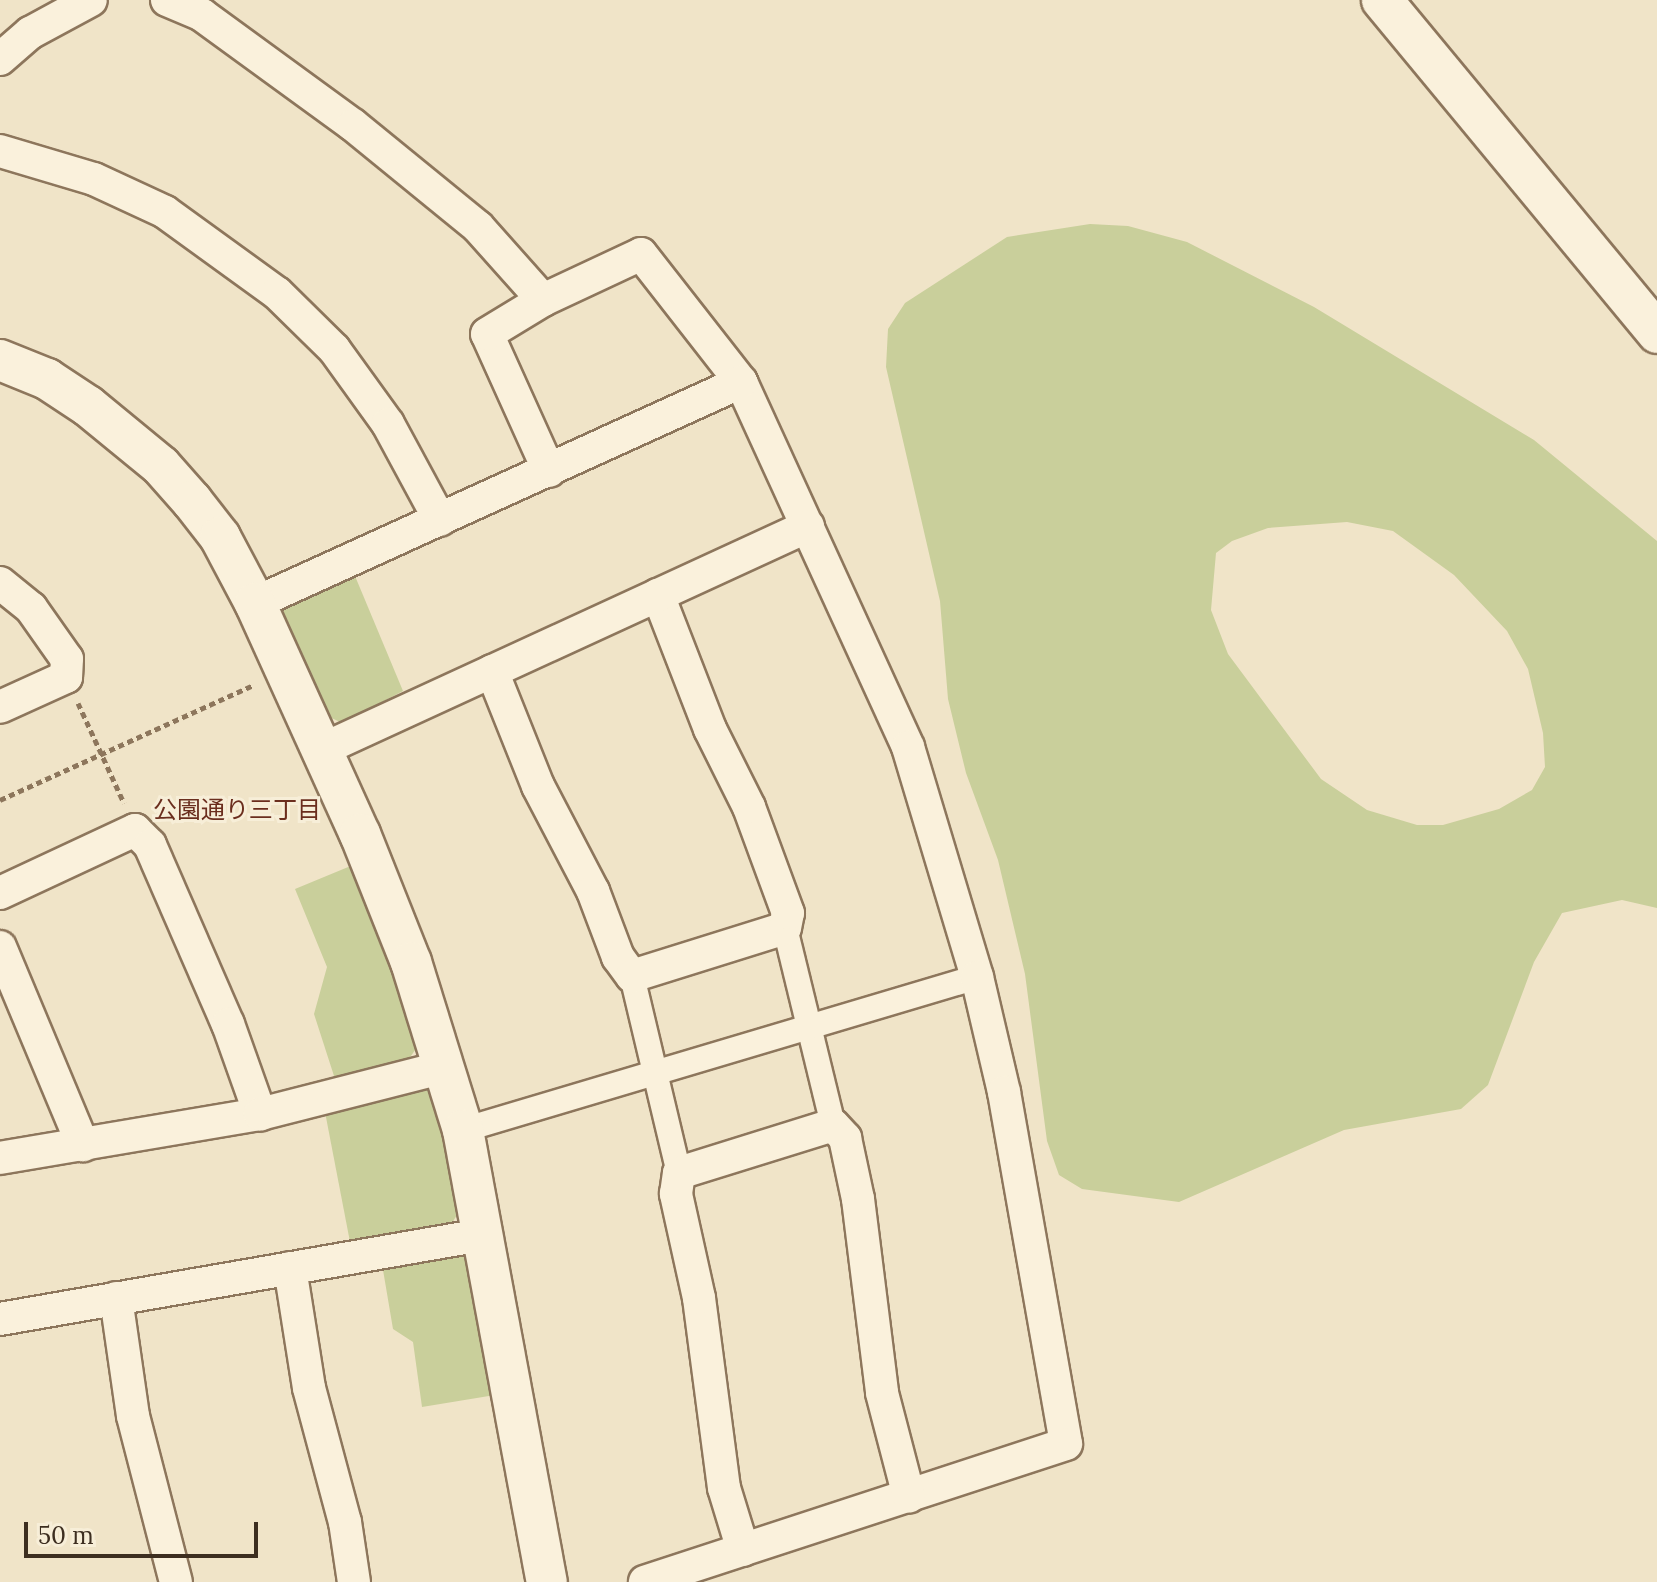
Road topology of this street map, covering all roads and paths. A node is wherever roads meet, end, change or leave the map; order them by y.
1 (91, 0) edge
2 (167, 0) edge
3 (1382, 0) edge
4 (0, 59) edge
5 (0, 151) edge
6 (543, 300) junction
7 (1657, 333) edge
8 (0, 360) edge
9 (741, 382) junction
10 (549, 471) junction
11 (440, 520) junction
12 (808, 526) junction
13 (0, 583) edge
14 (658, 595) junction
15 (255, 603) junction
16 (492, 671) junction
17 (286, 672) junction
18 (66, 677) junction
19 (0, 707) edge
20 (321, 750) junction
21 (102, 753) junction
22 (0, 800) edge
23 (135, 830) junction
24 (0, 893) edge
25 (785, 928) junction
26 (0, 947) edge
27 (632, 976) junction
28 (977, 977) junction
29 (810, 1027) junction
30 (445, 1067) junction
31 (658, 1071) junction
32 (260, 1114) junction
33 (833, 1125) junction
34 (463, 1130) junction
35 (83, 1145) junction
36 (0, 1158) edge
37 (679, 1173) junction
38 (483, 1235) junction
39 (290, 1268) junction
40 (116, 1298) junction
41 (0, 1319) edge
42 (909, 1497) junction
43 (743, 1550) junction
44 (176, 1582) edge
45 (354, 1582) edge
46 (547, 1582) edge
47 (645, 1582) edge

1 - 4 street
2 - 6 street
3 - 7 street
5 - 11 street
6 - 9 street
6 - 10 street
8 - 15 street
9 - 10 street
9 - 12 street
10 - 11 street
11 - 15 street
12 - 14 street
12 - 28 street
13 - 18 street
14 - 16 street
14 - 25 street
15 - 17 street
16 - 20 street
16 - 27 street
17 - 20 street
17 - 21 path
18 - 19 street
18 - 21 path
20 - 30 street
21 - 22 path
21 - 23 path
23 - 24 street
23 - 32 street
25 - 27 street
25 - 29 street
26 - 35 street
27 - 31 street
28 - 29 street
28 - 42 street
29 - 31 street
29 - 33 street
30 - 32 street
30 - 34 street
31 - 34 street
31 - 37 street
32 - 35 street
33 - 37 street
33 - 42 street
34 - 38 street
35 - 36 street
37 - 43 street
38 - 39 street
38 - 46 street
39 - 40 street
39 - 45 street
40 - 41 street
40 - 44 street
42 - 43 street
43 - 47 street

